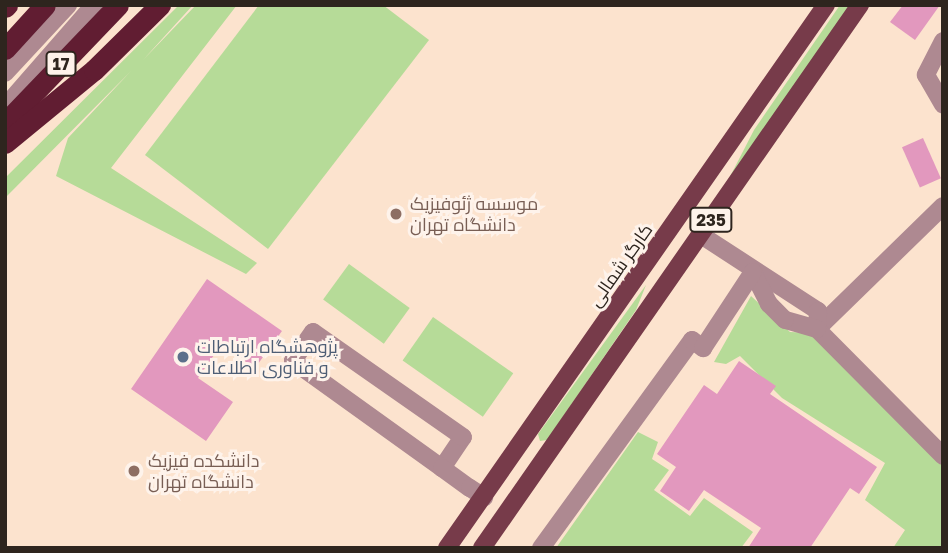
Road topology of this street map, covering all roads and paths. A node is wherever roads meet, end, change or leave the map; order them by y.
1 (45, 5) edge
2 (68, 5) edge
3 (94, 5) edge
4 (118, 5) edge
5 (160, 5) edge
6 (826, 5) edge
7 (860, 5) edge
8 (943, 41) edge
9 (5, 49) edge
10 (5, 73) edge
11 (943, 105) edge
12 (5, 107) edge
13 (5, 123) edge
14 (5, 143) edge
15 (943, 206) edge
16 (701, 234) junction
17 (753, 272) junction
18 (817, 329) junction
19 (943, 456) edge
20 (442, 468) junction
21 (484, 497) junction
22 (447, 548) edge
23 (482, 548) edge
24 (541, 548) edge

1 - 9 highway
2 - 10 lane
3 - 12 lane
4 - 13 highway, 17
5 - 14 highway
6 - 21 main road, کارگر شمالی / 235
7 - 16 main road, 235
8 - 11 lane
15 - 18 lane
16 - 17 lane
16 - 23 main road, 235
17 - 18 lane
17 - 18 lane
17 - 24 lane
18 - 19 lane
20 - 20 lane
20 - 21 lane
21 - 22 main road, کارگر شمالی / 235

